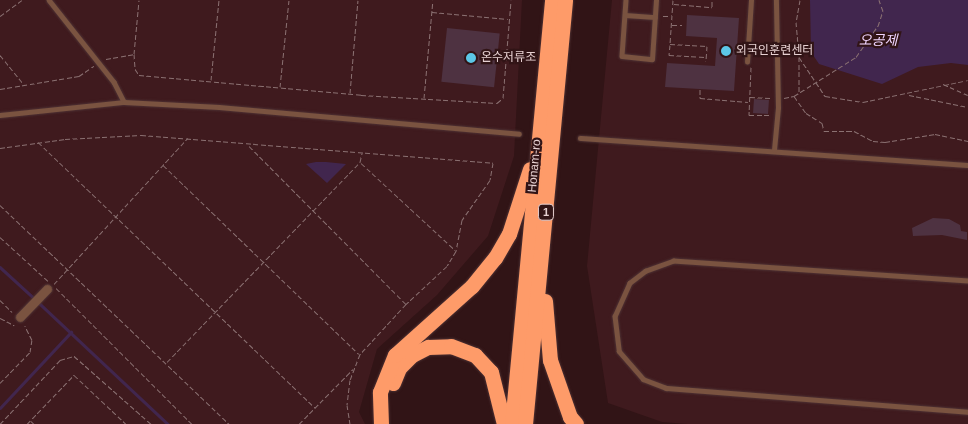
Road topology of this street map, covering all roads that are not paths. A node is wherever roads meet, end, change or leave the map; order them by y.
1 (49, 0) edge
2 (552, 0) edge
3 (565, 0) edge
4 (626, 0) edge
5 (656, 0) edge
6 (751, 0) edge
7 (776, 0) edge
8 (624, 15) junction
9 (655, 17) junction
10 (747, 62) dead end
11 (124, 102) junction
12 (543, 107) junction
13 (0, 115) edge
14 (519, 134) dead end
15 (580, 138) dead end
16 (774, 150) junction
17 (968, 165) edge
18 (543, 239) junction
19 (968, 281) edge
20 (50, 287) road end
21 (19, 318) road end
22 (968, 412) edge
23 (381, 424) edge
24 (391, 424) edge
25 (504, 424) edge
26 (512, 424) edge
27 (525, 424) edge
28 (576, 424) edge

1 - 11 lane
2 - 12 highway, Honam-ro / 1
3 - 18 highway, Honam-ro / 1
4 - 8 lane
5 - 9 lane
6 - 10 lane
7 - 16 lane
8 - 9 lane
8 - 9 lane
11 - 13 lane
11 - 14 lane
12 - 23 highway
12 - 26 highway, Honam-ro / 1
15 - 16 lane
16 - 17 lane
18 - 27 highway, Honam-ro / 1
18 - 28 highway
19 - 22 lane
20 - 21 street
24 - 25 highway

